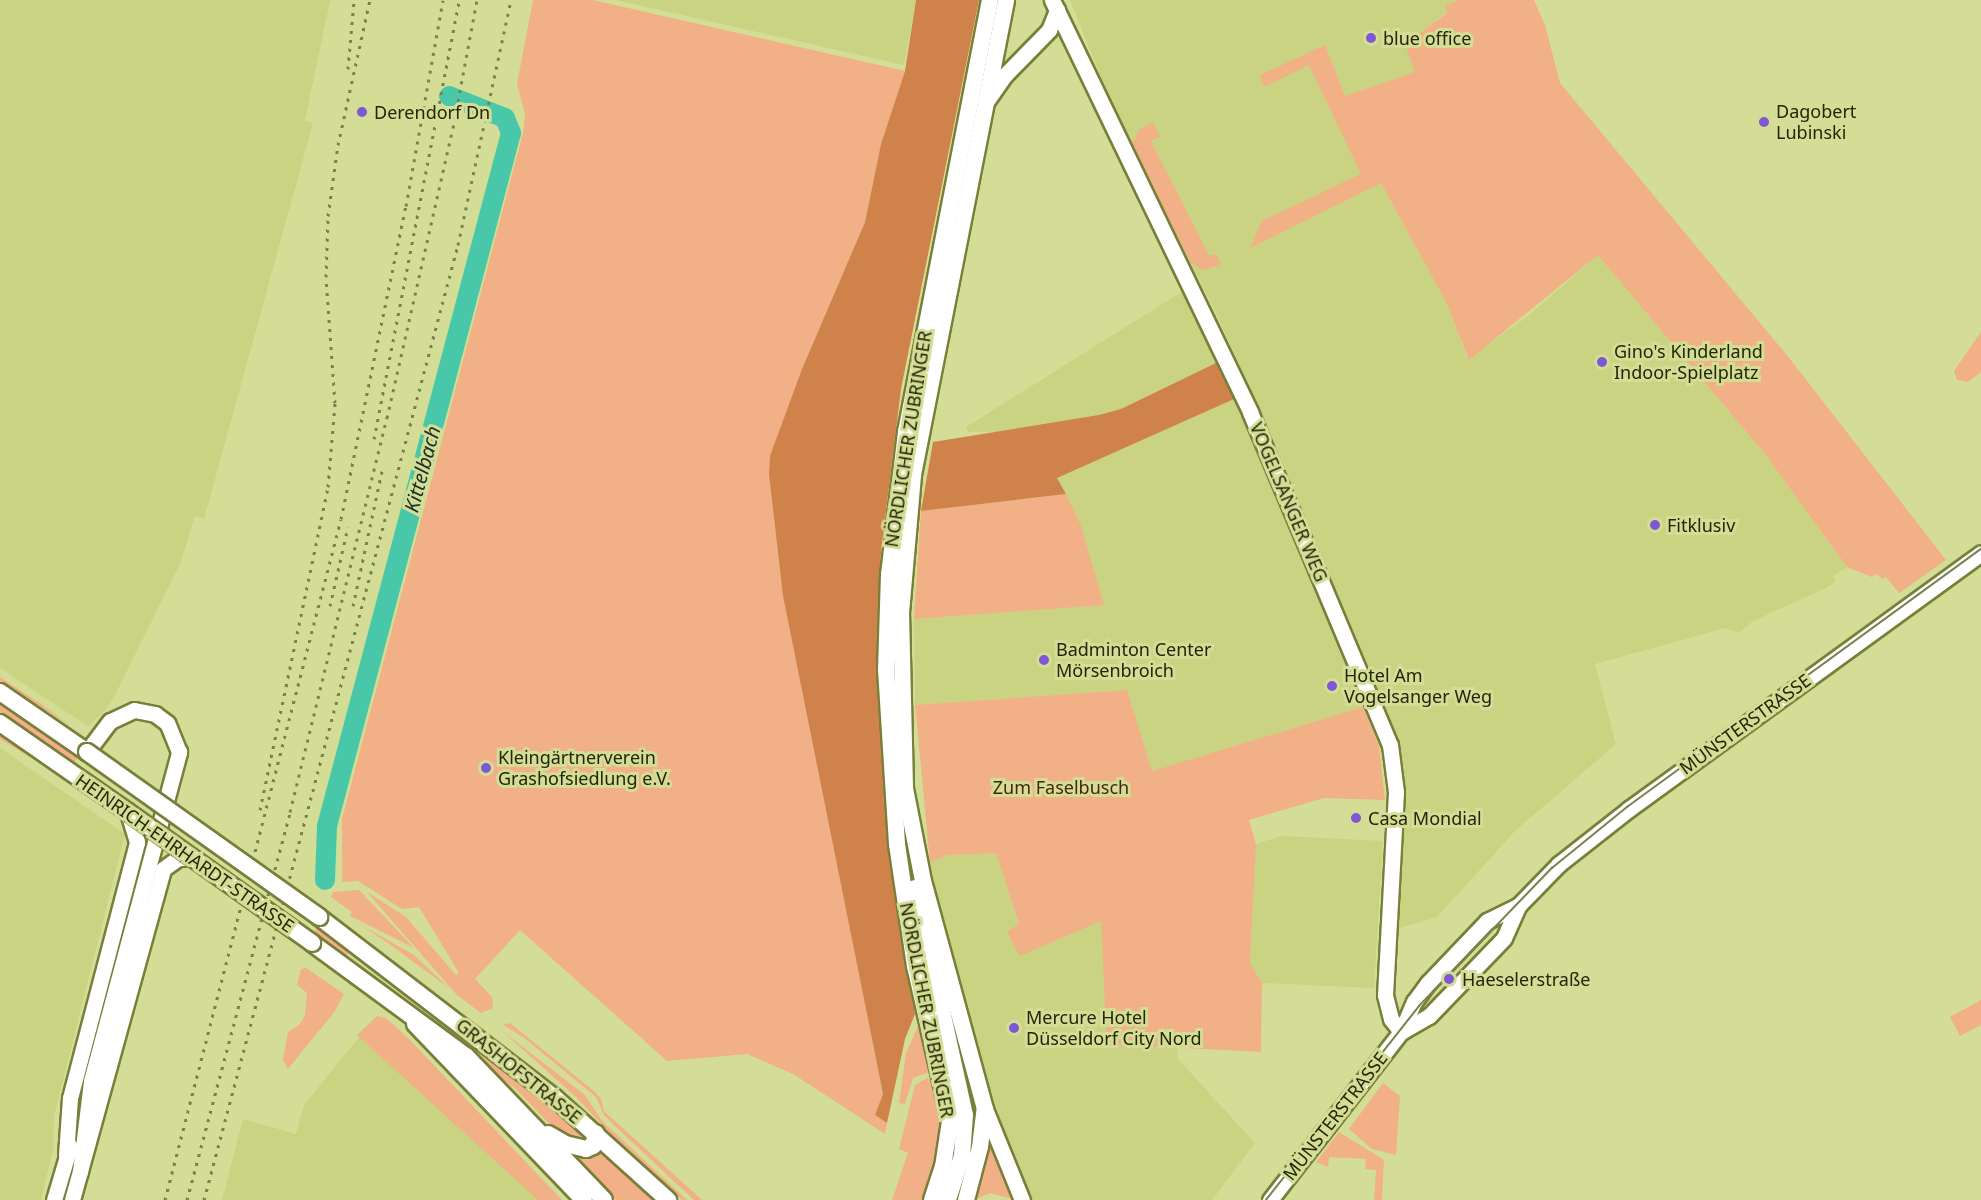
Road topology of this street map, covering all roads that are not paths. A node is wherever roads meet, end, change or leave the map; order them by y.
1 (990, 0) edge
2 (1006, 0) edge
3 (1054, 5) edge
4 (1043, 37) junction
5 (1071, 39) junction
6 (983, 107) junction
7 (1981, 553) edge
8 (0, 692) edge
9 (0, 723) edge
10 (84, 750) junction
11 (905, 788) junction
12 (128, 812) junction
13 (193, 858) junction
14 (1518, 906) junction
15 (363, 949) joint
16 (369, 985) joint
17 (406, 1014) junction
18 (1401, 1032) junction
19 (91, 1081) junction
20 (985, 1109) junction
21 (537, 1128) junction
22 (596, 1133) junction
23 (66, 1155) junction
24 (80, 1172) junction
25 (951, 1193) edge
26 (54, 1200) edge
27 (72, 1200) edge
28 (584, 1200) edge
29 (604, 1200) edge
30 (668, 1200) edge
31 (932, 1200) edge
32 (966, 1200) edge
33 (1022, 1200) edge
34 (1270, 1200) edge

1 - 31 main road, NÖRDLICHER ZUBRINGER
2 - 6 main road, NÖRDLICHER ZUBRINGER
3 - 4 street
3 - 5 street, VOGELSANGER WEG
4 - 5 street
4 - 6 street
5 - 18 street, VOGELSANGER WEG
6 - 11 main road, NÖRDLICHER ZUBRINGER
7 - 14 street, MÜNSTERSTRASSE
8 - 10 main road, HEINRICH-EHRHARDT-STRASSE
9 - 12 main road, HEINRICH-EHRHARDT-STRASSE
10 - 15 main road, HEINRICH-EHRHARDT-STRASSE, bridge
10 - 19 street
11 - 20 main road, NÖRDLICHER ZUBRINGER
11 - 25 main road
12 - 13 main road, HEINRICH-EHRHARDT-STRASSE, bridge
12 - 23 street
13 - 16 main road, HEINRICH-EHRHARDT-STRASSE, bridge
13 - 24 street
14 - 18 street, MÜNSTERSTRASSE
14 - 18 street, MÜNSTERSTRASSE
15 - 22 main road, GRASHOFSTRASSE
16 - 17 main road, GRASHOFSTRASSE
17 - 21 main road, GRASHOFSTRASSE
17 - 28 main road
18 - 34 street, MÜNSTERSTRASSE
19 - 23 street
19 - 24 street
20 - 32 main road, NÖRDLICHER ZUBRINGER
20 - 33 street, NÖRDLICHER ZUBRINGER
21 - 22 main road
21 - 29 main road, GRASHOFSTRASSE
22 - 30 main road, GRASHOFSTRASSE
23 - 26 street
24 - 27 street

